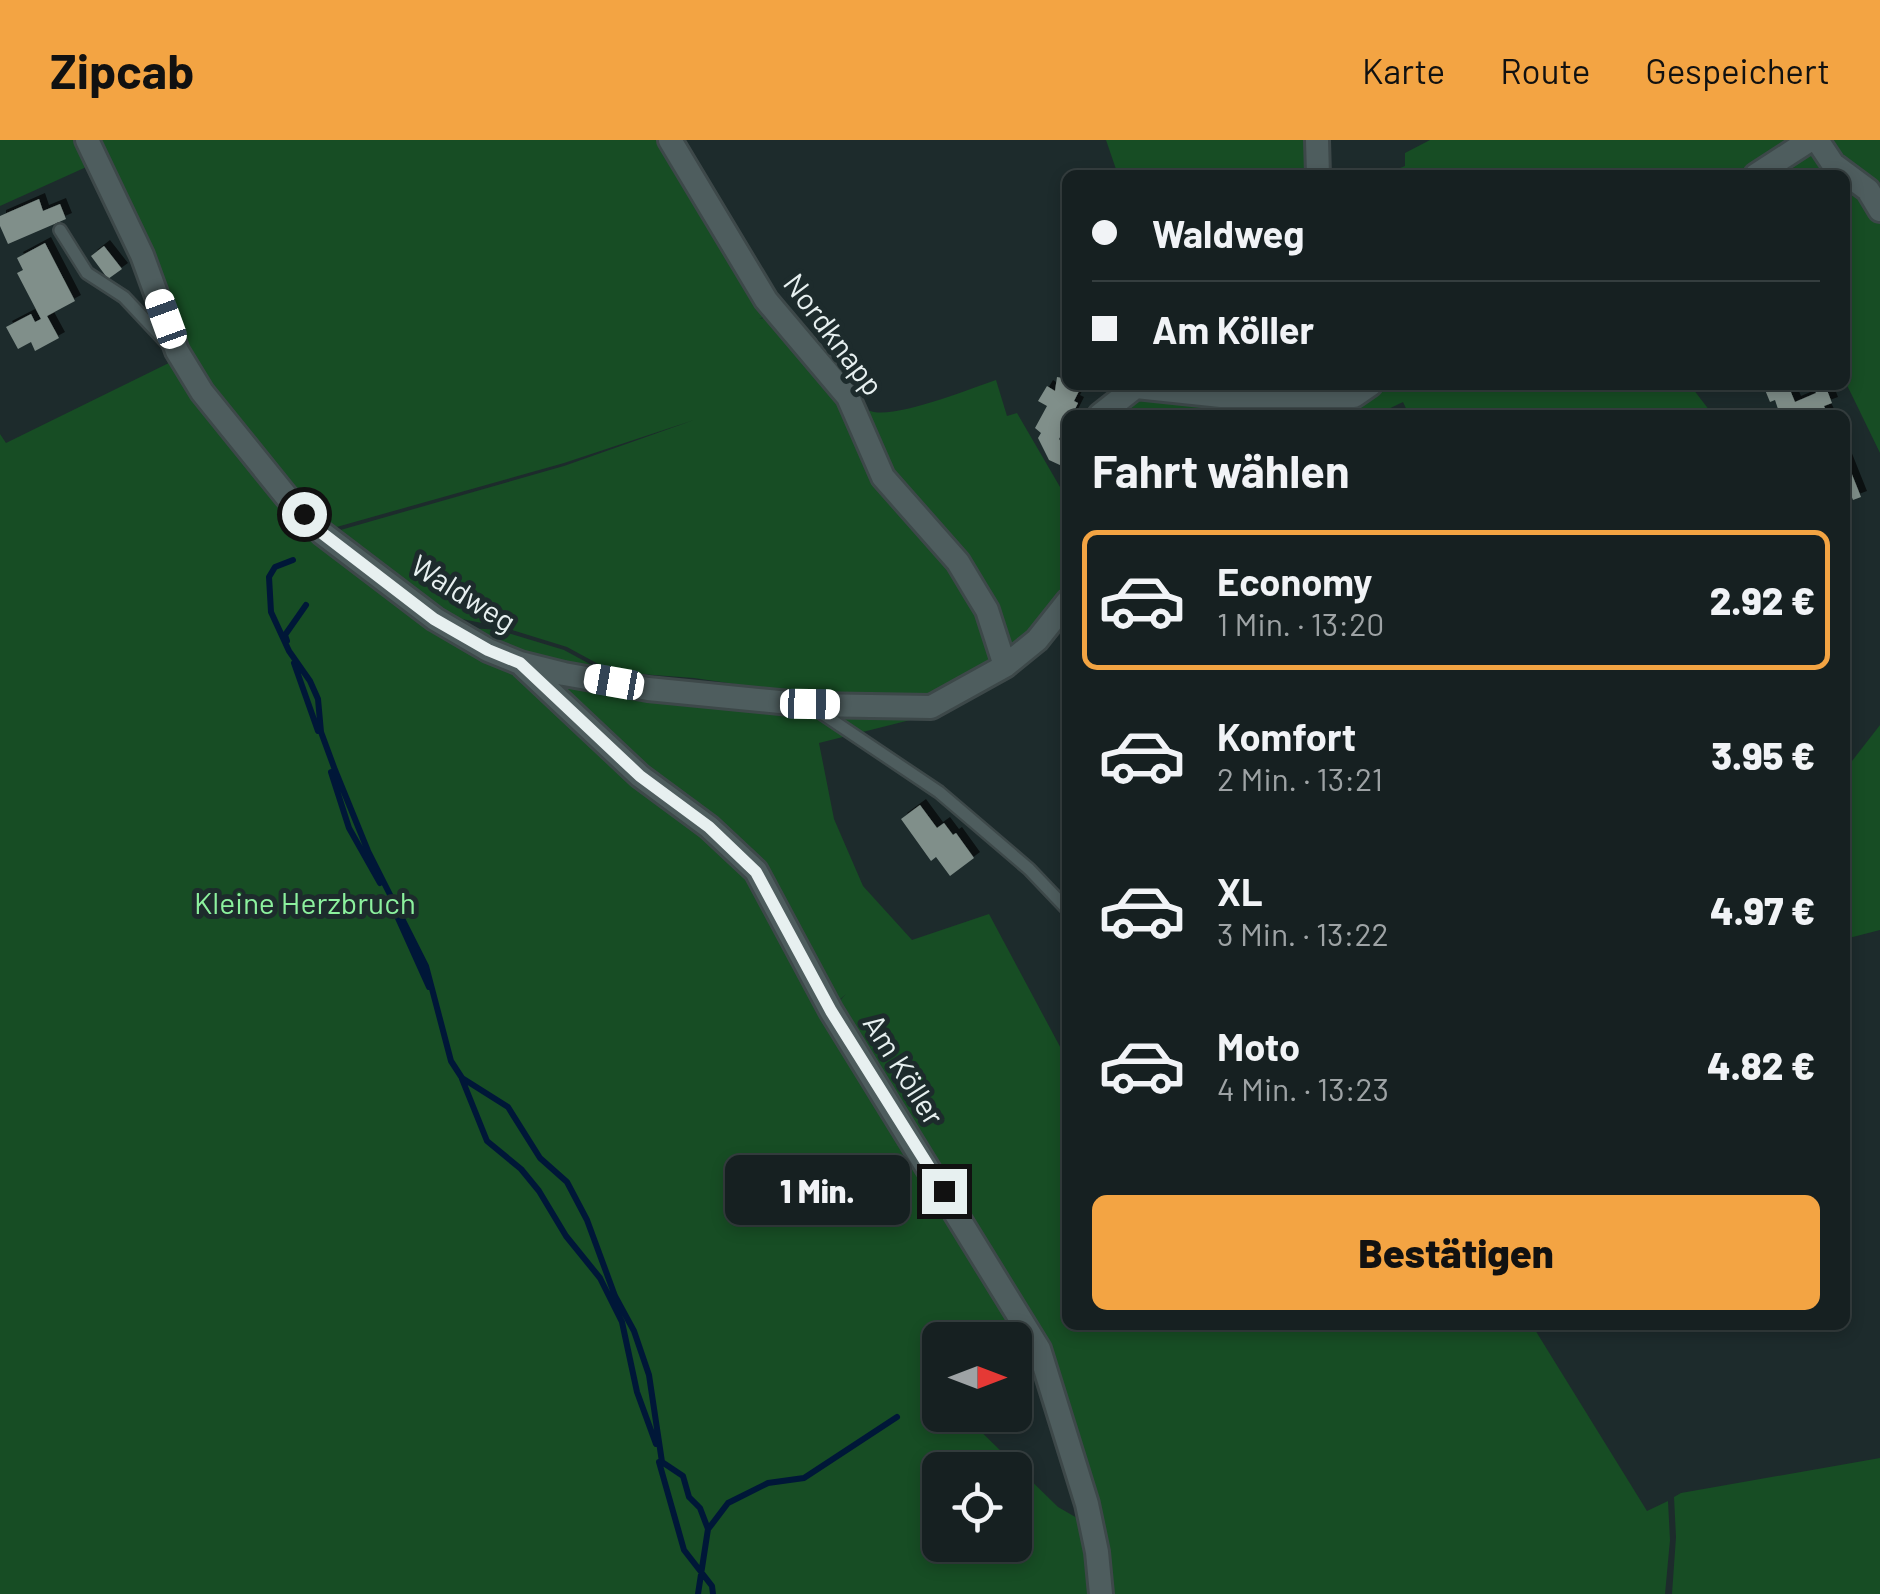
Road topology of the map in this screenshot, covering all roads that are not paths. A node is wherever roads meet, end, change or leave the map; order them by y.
1 (88, 140) edge
2 (670, 140) edge
3 (1318, 140) edge
4 (1813, 140) edge
5 (1318, 170) edge
6 (1764, 170) edge
7 (1842, 170) edge
8 (1850, 176) edge
9 (1880, 210) edge
10 (60, 230) dead end
11 (178, 351) junction
12 (1132, 390) edge
13 (1171, 390) edge
14 (1363, 390) edge
15 (1106, 410) edge
16 (1062, 609) edge
17 (520, 663) junction
18 (1005, 666) junction
19 (810, 704) junction
20 (1062, 904) edge
21 (1101, 1594) edge

1 - 11 street, Waldweg
2 - 18 street, Nordknapp
3 - 5 street
4 - 6 street
4 - 7 street
8 - 9 street
10 - 11 lane
11 - 17 street, Waldweg
12 - 15 street
13 - 14 street
16 - 18 street, Waldweg
17 - 19 street, Waldweg
17 - 21 street, Am Köller
18 - 19 street, Waldweg
19 - 20 lane

